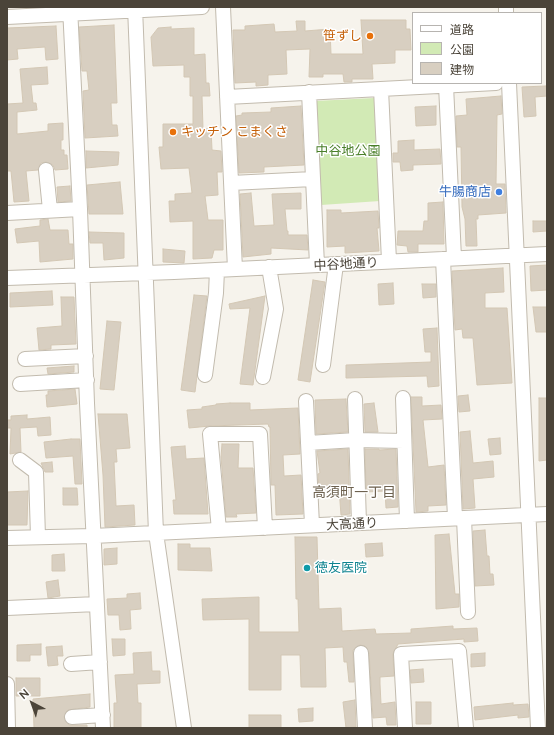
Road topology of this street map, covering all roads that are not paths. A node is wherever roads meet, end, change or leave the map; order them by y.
1 (202, 7) edge
2 (223, 7) edge
3 (135, 9) edge
4 (70, 10) edge
5 (7, 17) edge
6 (471, 84) edge
7 (509, 84) edge
8 (446, 85) junction
9 (381, 89) junction
10 (308, 92) junction
11 (227, 97) junction
12 (46, 170) dead end
13 (313, 179) junction
14 (231, 183) junction
15 (80, 209) junction
16 (50, 210) junction
17 (7, 213) edge
18 (547, 254) edge
19 (517, 255) junction
20 (448, 258) junction
21 (389, 261) junction
22 (336, 264) junction
23 (317, 265) junction
24 (269, 268) junction
25 (235, 269) junction
26 (217, 270) junction
27 (145, 273) junction
28 (82, 275) junction
29 (7, 278) edge
30 (86, 356) junction
31 (25, 359) dead end
32 (322, 364) dead end
33 (205, 376) dead end
34 (262, 377) dead end
35 (87, 380) junction
36 (20, 384) dead end
37 (403, 398) dead end
38 (355, 400) dead end
39 (306, 401) dead end
40 (356, 440) junction
41 (404, 441) junction
42 (308, 443) junction
43 (20, 460) dead end
44 (529, 514) junction
45 (547, 514) edge
46 (459, 518) junction
47 (407, 521) junction
48 (359, 523) junction
49 (312, 526) junction
50 (265, 528) junction
51 (219, 530) junction
52 (156, 533) junction
53 (93, 536) junction
54 (38, 537) junction
55 (7, 538) edge
56 (97, 604) junction
57 (7, 608) edge
58 (468, 612) dead end
59 (361, 653) dead end
60 (100, 662) junction
61 (71, 664) dead end
62 (7, 684) edge
63 (72, 717) dead end
64 (103, 722) edge
65 (8, 728) edge
66 (184, 728) edge
67 (365, 728) edge
68 (406, 728) edge
69 (466, 728) edge
70 (538, 728) edge

1 - 3 street
2 - 11 street
3 - 4 street
3 - 27 street
4 - 5 street
4 - 15 street
6 - 8 street
7 - 19 street
8 - 9 street
8 - 20 street
9 - 10 street
9 - 21 street
10 - 11 street
10 - 13 street
11 - 14 street
12 - 16 street
13 - 14 street
13 - 23 street
14 - 25 street
15 - 16 street
15 - 28 street
16 - 17 street
18 - 19 street, 中谷地通り
19 - 20 street, 中谷地通り
19 - 44 street
20 - 21 street, 中谷地通り
20 - 46 street
21 - 22 street, 中谷地通り
22 - 23 street, 中谷地通り
22 - 32 street
23 - 24 street, 中谷地通り
24 - 25 street, 中谷地通り
24 - 34 street
25 - 26 street, 中谷地通り
26 - 27 street, 中谷地通り
26 - 33 street
27 - 28 street, 中谷地通り
27 - 52 street
28 - 29 street, 中谷地通り
28 - 30 street
30 - 31 street
30 - 35 street
35 - 36 street
35 - 53 street
37 - 41 street
38 - 40 street
39 - 42 street
40 - 41 street
40 - 42 street
40 - 48 street
41 - 47 street
42 - 49 street
43 - 54 street
44 - 45 street, 大高通り
44 - 46 street, 大高通り
44 - 70 street
46 - 47 street, 大高通り
46 - 58 street
47 - 48 street, 大高通り
48 - 49 street, 大高通り
49 - 50 street, 大高通り
50 - 51 street, 大高通り
50 - 51 street
51 - 52 street, 大高通り
52 - 53 street, 大高通り
52 - 66 street
53 - 54 street, 大高通り
53 - 56 street
54 - 55 street, 大高通り
56 - 57 street
56 - 60 street
59 - 67 street
60 - 61 street
60 - 64 street
62 - 65 street
63 - 64 street
68 - 69 street

